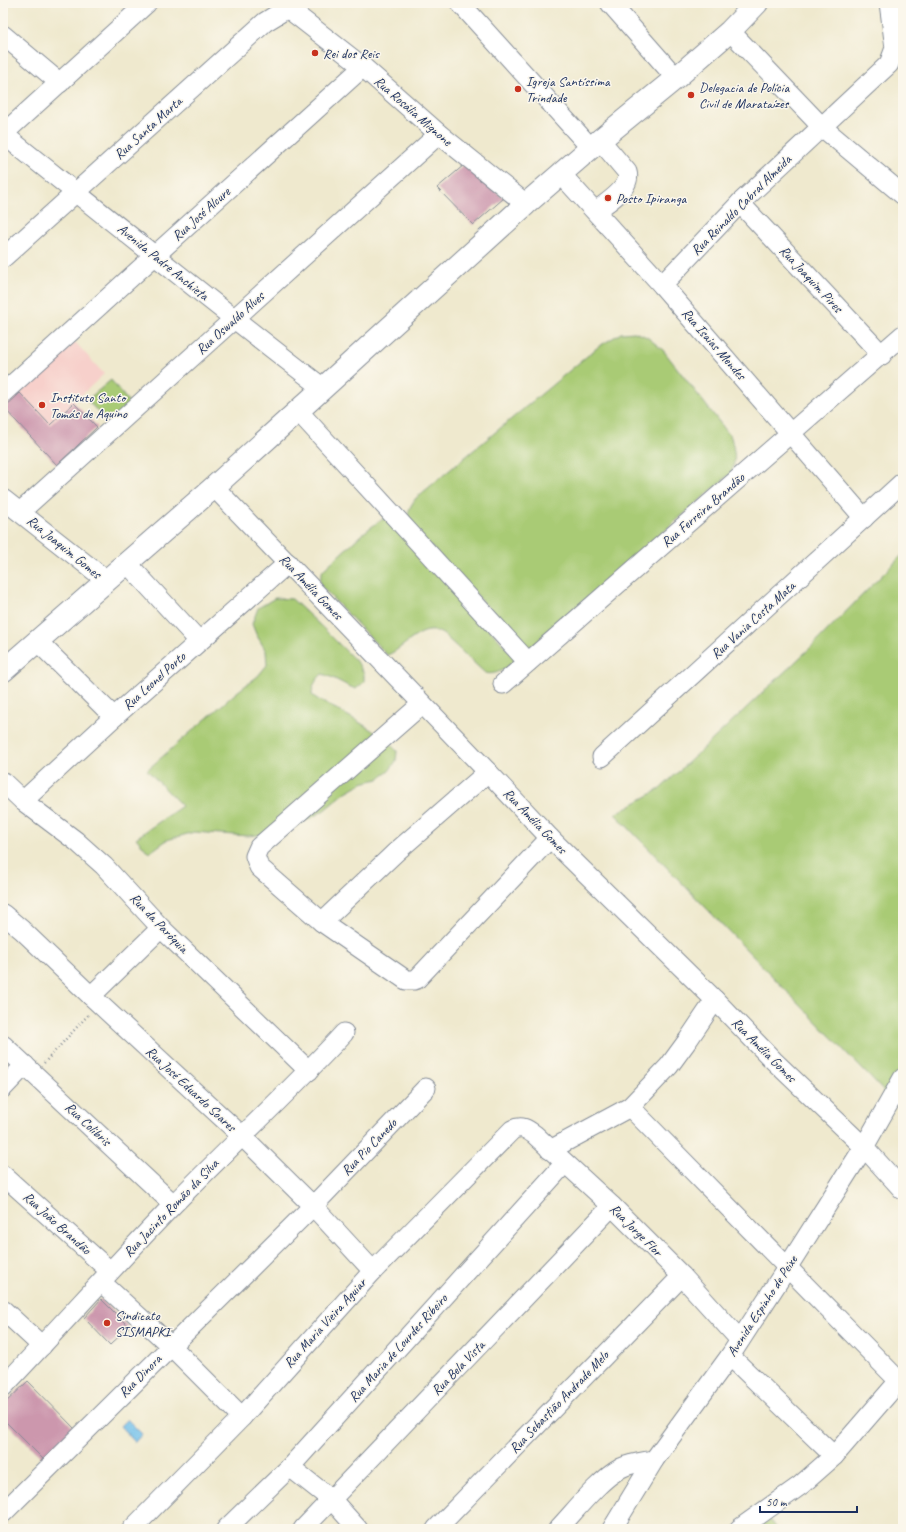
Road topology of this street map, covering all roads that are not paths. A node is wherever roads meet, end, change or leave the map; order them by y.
1 (460, 3) edge
2 (610, 3) edge
3 (758, 3) edge
4 (889, 3) edge
5 (288, 5) edge
6 (138, 6) edge
7 (730, 31) junction
8 (3, 35) edge
9 (363, 67) junction
10 (676, 78) junction
11 (60, 83) junction
12 (822, 127) junction
13 (3, 134) edge
14 (439, 134) junction
15 (596, 144) junction
16 (3, 150) edge
17 (561, 174) junction
18 (903, 195) edge
19 (72, 196) junction
20 (740, 203) junction
21 (526, 204) junction
22 (596, 211) junction
23 (3, 258) edge
24 (151, 259) junction
25 (662, 285) junction
26 (230, 323) junction
27 (903, 335) edge
28 (882, 355) junction
29 (318, 392) junction
30 (3, 393) edge
31 (298, 411) junction
32 (791, 432) junction
33 (903, 482) edge
34 (214, 487) junction
35 (3, 499) edge
36 (20, 512) junction
37 (864, 518) junction
38 (127, 563) junction
39 (288, 563) junction
40 (106, 580) junction
41 (37, 641) junction
42 (199, 641) junction
43 (528, 662) junction
44 (3, 671) edge
45 (503, 684) dead end
46 (422, 704) junction
47 (114, 716) junction
48 (602, 757) dead end
49 (488, 772) junction
50 (3, 782) edge
51 (23, 801) junction
52 (550, 838) junction
53 (3, 914) edge
54 (322, 922) junction
55 (161, 928) junction
56 (95, 1000) junction
57 (715, 1000) junction
58 (344, 1033) dead end
59 (3, 1045) edge
60 (30, 1069) junction
61 (309, 1072) junction
62 (903, 1078) edge
63 (3, 1088) edge
64 (426, 1088) dead end
65 (630, 1107) junction
66 (525, 1128) joint
67 (242, 1136) junction
68 (864, 1147) junction
69 (550, 1150) junction
70 (565, 1164) junction
71 (3, 1175) edge
72 (903, 1190) edge
73 (173, 1204) junction
74 (313, 1206) junction
75 (612, 1206) junction
76 (787, 1268) junction
77 (372, 1271) junction
78 (106, 1276) junction
79 (682, 1276) junction
80 (3, 1310) edge
81 (740, 1340) junction
82 (42, 1346) junction
83 (171, 1346) junction
84 (730, 1356) junction
85 (901, 1383) edge
86 (3, 1387) edge
87 (242, 1417) junction
88 (834, 1456) junction
89 (654, 1460) junction
90 (290, 1467) junction
91 (332, 1500) junction
92 (3, 1513) edge
93 (132, 1529) edge
94 (226, 1529) edge
95 (303, 1529) edge
96 (358, 1529) edge
97 (436, 1529) edge
98 (558, 1529) edge
99 (612, 1529) edge
100 (739, 1529) edge

1 - 15 street
2 - 10 street
3 - 7 main road
4 - 12 street, Rua Reinaldo Cabral Almeida
5 - 9 street, Rua Rosália Mignone
5 - 19 street, Rua Santa Marta
6 - 11 street
7 - 10 main road
7 - 12 street
8 - 11 street
9 - 14 street, Rua Rosália Mignone
9 - 24 street, Rua José Alcure
10 - 15 main road
11 - 13 street
12 - 18 street
12 - 20 street, Rua Reinaldo Cabral Almeida
13 - 19 street, Avenida Padre Anchieta
14 - 21 street, Rua Rosália Mignone
14 - 26 street, Rua Oswaldo Alves
15 - 17 main road
15 - 22 street
16 - 19 street, Avenida Padre Anchieta
17 - 21 main road
17 - 22 street, Rua Isaias Mendes
19 - 23 street, Rua Santa Marta
19 - 24 street, Avenida Padre Anchieta
20 - 25 street, Rua Reinaldo Cabral Almeida
20 - 28 street, Rua Joaquim Pires
21 - 29 main road
22 - 25 street, Rua Isaias Mendes
24 - 26 street, Avenida Padre Anchieta
24 - 30 street, Rua José Alcure
25 - 32 street, Rua Isaias Mendes
26 - 29 street, Avenida Padre Anchieta
26 - 36 street, Rua Oswaldo Alves
27 - 28 street, Rua Ferreira Brandão
28 - 32 street, Rua Ferreira Brandão
29 - 31 main road
31 - 34 main road
31 - 43 street
32 - 37 street, Rua Isaias Mendes
32 - 43 street, Rua Ferreira Brandão
33 - 37 street, Rua Vania Costa Mata
34 - 38 main road
34 - 39 street, Rua Amélia Gomes
35 - 36 street, Rua Joaquim Gomes
36 - 40 street, Rua Joaquim Gomes
37 - 48 street, Rua Vania Costa Mata
38 - 40 main road
38 - 42 street
39 - 42 street, Rua Leonel Porto
39 - 46 street, Rua Amélia Gomes
40 - 41 main road
41 - 44 main road
41 - 47 street
42 - 47 street, Rua Leonel Porto
43 - 45 street, Rua Ferreira Brandão
46 - 49 street, Rua Amélia Gomes
46 - 54 street
47 - 51 street, Rua Leonel Porto
49 - 52 street, Rua Amélia Gomes
49 - 54 street
50 - 51 street, Rua da Paróquia
51 - 55 street, Rua da Paróquia
52 - 54 street
52 - 57 street, Rua Amélia Gomes
53 - 56 street, Rua José Eduardo Soares
55 - 56 street
55 - 61 street, Rua da Paróquia
56 - 67 street, Rua José Eduardo Soares
57 - 65 street
57 - 68 street, Rua Amélia Gomes
58 - 61 street, Rua Jacinto Romão da Silva
59 - 60 street, Rua Colibris
60 - 63 street
60 - 73 street, Rua Colibris
61 - 67 street, Rua Jacinto Romão da Silva
62 - 68 street, Avenida Espinho de Peixe
64 - 74 street, Rua Pio Canedo
65 - 69 street
65 - 76 street
66 - 69 street, Rua Jorge Flor
66 - 77 street, Rua Maria Vieira Aguiar
67 - 73 street, Rua Jacinto Romão da Silva
67 - 74 street, Rua José Eduardo Soares
68 - 72 street, Rua Amélia Gomes
68 - 76 street, Avenida Espinho de Peixe
69 - 70 street, Rua Jorge Flor
70 - 75 street, Rua Jorge Flor
70 - 90 street, Rua Maria de Lourdes Ribeiro
71 - 78 street, Rua João Brandão
73 - 78 street, Rua Jacinto Romão da Silva
74 - 77 street, Rua José Eduardo Soares
74 - 83 street, Rua Dinora
75 - 79 street, Rua Jorge Flor
75 - 91 street, Rua Bela Vista
76 - 81 street, Avenida Espinho de Peixe
76 - 85 street
77 - 87 street, Rua Maria Vieira Aguiar
78 - 82 street, Rua Jacinto Romão da Silva
78 - 83 street, Rua João Brandão
79 - 81 street, Rua Jorge Flor
79 - 97 street, Rua Sebastião Andrade Melo
80 - 82 street
81 - 84 street, Avenida Espinho de Peixe
82 - 86 street, Rua Jacinto Romão da Silva
83 - 87 street, Rua João Brandão
83 - 92 street, Rua Dinora
84 - 88 street
84 - 89 street, Avenida Espinho de Peixe
85 - 88 street
87 - 93 street, Rua Maria Vieira Aguiar
88 - 100 street
89 - 98 street
89 - 99 street, Avenida Espinho de Peixe
90 - 91 street
90 - 94 street, Rua Maria de Lourdes Ribeiro
91 - 95 street, Rua Bela Vista
91 - 96 street

